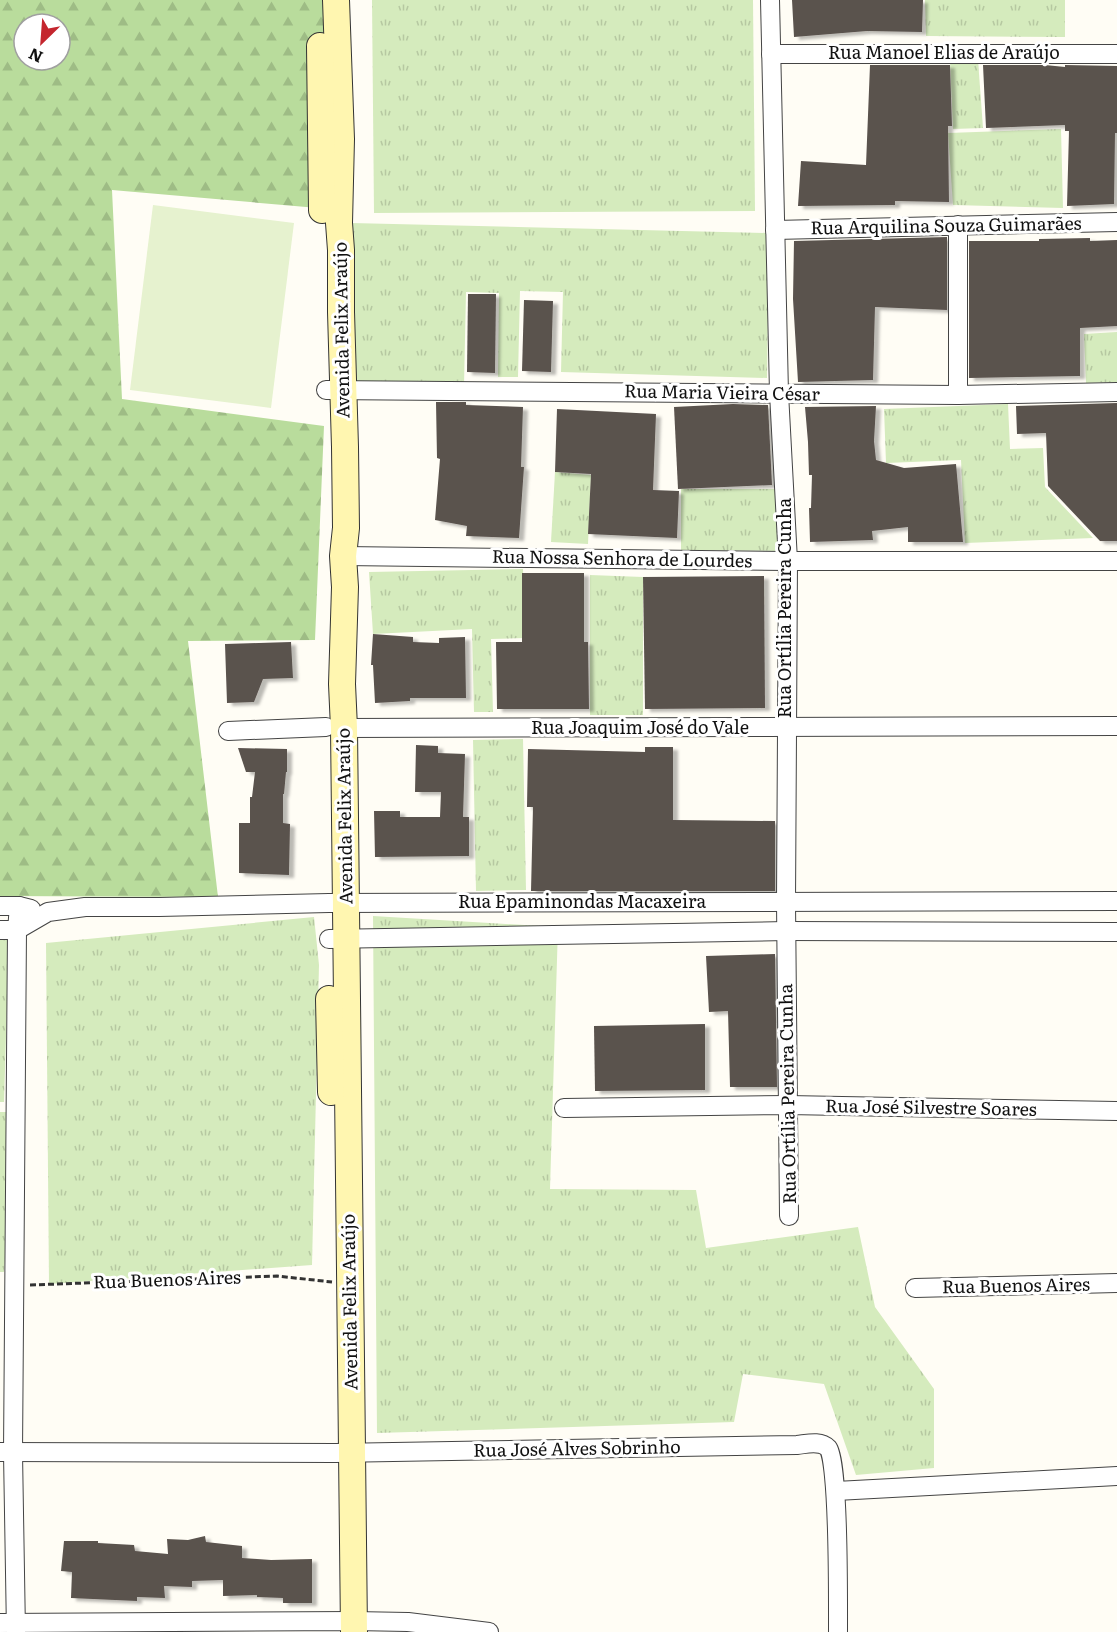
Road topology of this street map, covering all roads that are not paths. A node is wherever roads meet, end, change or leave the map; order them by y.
1 (319, 0) edge
2 (336, 0) edge
3 (770, 0) edge
4 (771, 54) junction
5 (1117, 54) edge
6 (1117, 222) edge
7 (958, 225) junction
8 (775, 230) junction
9 (335, 390) junction
10 (1117, 392) edge
11 (779, 393) junction
12 (958, 395) junction
13 (343, 556) junction
14 (788, 561) junction
15 (1117, 561) edge
16 (1117, 726) edge
17 (335, 727) junction
18 (786, 728) junction
19 (228, 731) dead end
20 (1117, 901) edge
21 (786, 902) junction
22 (337, 903) junction
23 (0, 906) edge
24 (20, 906) junction
25 (48, 912) junction
26 (8, 930) edge
27 (786, 931) junction
28 (1117, 932) edge
29 (338, 939) junction
30 (788, 1105) junction
31 (564, 1108) dead end
32 (1117, 1111) edge
33 (7, 1112) edge
34 (789, 1216) dead end
35 (1117, 1283) edge
36 (6, 1286) edge
37 (915, 1288) dead end
38 (6, 1452) edge
39 (344, 1453) junction
40 (1117, 1476) edge
41 (836, 1491) junction
42 (10, 1626) edge
43 (346, 1627) edge
44 (489, 1632) edge
45 (838, 1632) edge

1 - 9 main road, Avenida Felix Araújo
2 - 9 main road, Avenida Felix Araújo
3 - 4 street, Rua Ortília Pereira Cunha
4 - 5 street, Rua Manoel Elias de Araújo
4 - 8 street, Rua Ortília Pereira Cunha
6 - 7 street, Rua Arquilina Souza Guimarães
7 - 8 street, Rua Arquilina Souza Guimarães
7 - 12 street
8 - 11 street, Rua Ortília Pereira Cunha
9 - 11 street, Rua Maria Vieira César
9 - 13 main road, Avenida Felix Araújo
9 - 17 main road, Avenida Felix Araújo
10 - 12 street, Rua Maria Vieira César
11 - 12 street, Rua Maria Vieira César
11 - 14 street, Rua Ortília Pereira Cunha
13 - 14 street, Rua Nossa Senhora de Lourdes
13 - 17 main road, Avenida Felix Araújo
14 - 15 street, Rua Nossa Senhora de Lourdes
14 - 18 street, Rua Ortília Pereira Cunha
16 - 18 street, Rua Joaquim José do Vale
17 - 18 street, Rua Joaquim José do Vale
17 - 19 street, Rua Joaquim José do Vale
17 - 22 main road, Avenida Felix Araújo
18 - 21 street, Rua Ortília Pereira Cunha
20 - 21 street, Rua Epaminondas Macaxeira
21 - 22 street, Rua Epaminondas Macaxeira
21 - 27 street, Rua Ortília Pereira Cunha
22 - 25 street, Rua Epaminondas Macaxeira
22 - 29 main road, Avenida Felix Araújo
23 - 24 street, Rua Epaminondas Macaxeira
24 - 25 street, Rua Epaminondas Macaxeira
24 - 26 street
25 - 26 street, Rua Epaminondas Macaxeira
26 - 33 street
27 - 28 street, Rua Epaminondas Macaxeira
27 - 29 street, Rua Epaminondas Macaxeira
27 - 30 street, Rua Ortília Pereira Cunha
29 - 39 main road, Avenida Felix Araújo
29 - 39 main road, Avenida Felix Araújo
30 - 31 street, Rua José Silvestre Soares
30 - 32 street, Rua José Silvestre Soares
30 - 34 street, Rua Ortília Pereira Cunha
33 - 36 street
35 - 37 street, Rua Buenos Aires
36 - 38 street
38 - 39 street, Rua José Alves Sobrinho
38 - 42 street
39 - 41 street, Rua José Alves Sobrinho
39 - 43 main road, Avenida Felix Araújo
40 - 41 street
41 - 45 street, Rua José Alves Sobrinho
42 - 43 street
43 - 44 street

